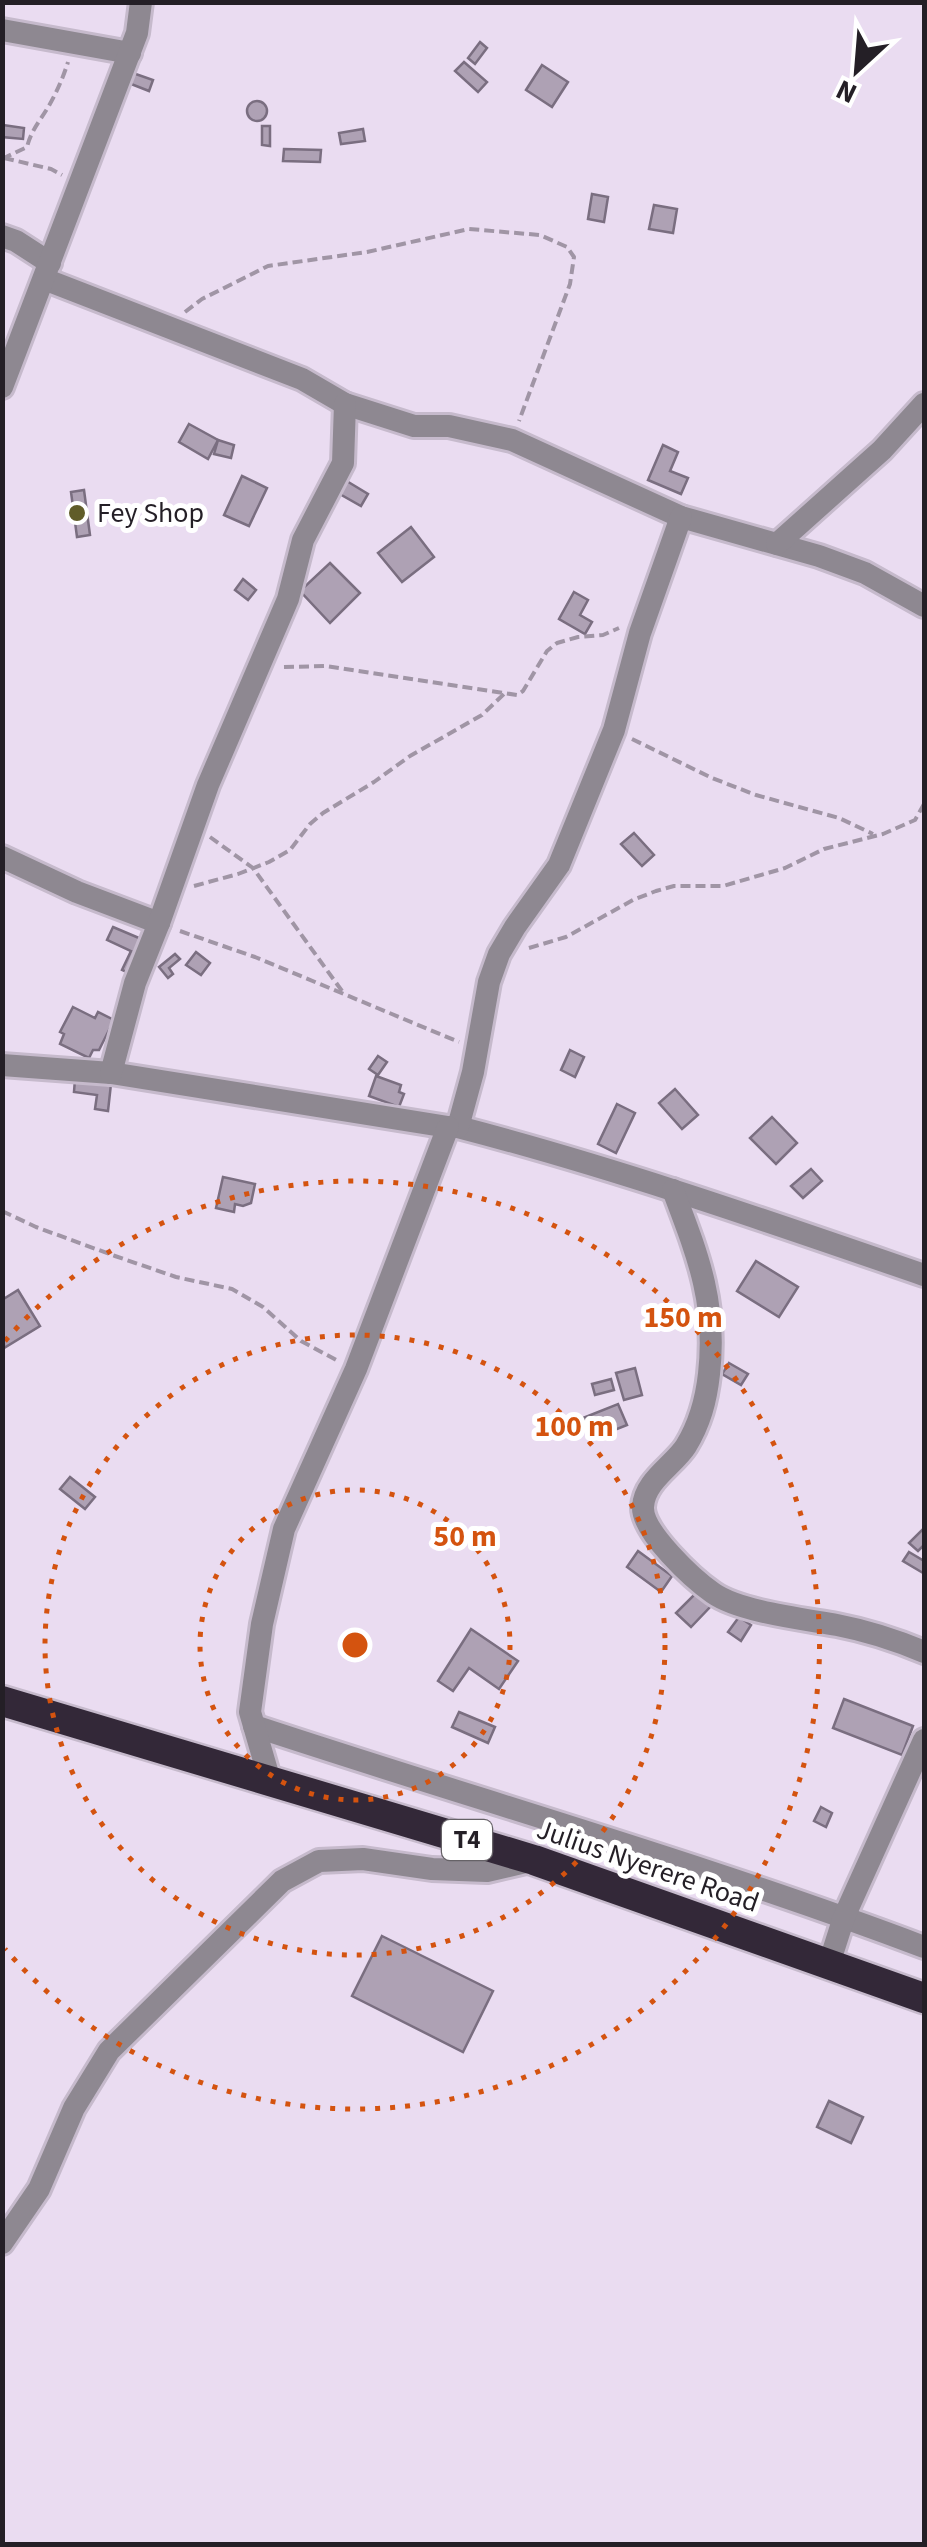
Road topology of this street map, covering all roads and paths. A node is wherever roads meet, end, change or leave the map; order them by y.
1 (140, 2) edge
2 (2, 30) edge
3 (75, 43) junction
4 (130, 52) junction
5 (4, 158) edge
6 (80, 185) junction
7 (2, 236) edge
8 (47, 271) junction
9 (166, 327) junction
10 (2, 387) edge
11 (345, 404) junction
12 (924, 404) edge
13 (512, 440) junction
14 (681, 517) junction
15 (777, 544) junction
16 (924, 606) edge
17 (646, 616) junction
18 (259, 669) junction
19 (504, 694) junction
20 (614, 730) junction
21 (924, 804) edge
22 (197, 816) junction
23 (876, 836) junction
24 (2, 858) edge
25 (254, 868) junction
26 (170, 892) junction
27 (159, 923) junction
28 (500, 954) junction
29 (345, 995) junction
30 (477, 1050) junction
31 (2, 1065) edge
32 (112, 1073) junction
33 (453, 1127) junction
34 (673, 1190) junction
35 (2, 1211) edge
36 (924, 1276) edge
37 (356, 1369) junction
38 (924, 1652) edge
39 (2, 1701) edge
40 (254, 1726) junction
41 (924, 1740) edge
42 (270, 1781) junction
43 (534, 1860) junction
44 (844, 1917) junction
45 (924, 1947) edge
46 (830, 1964) junction
47 (924, 1998) edge
48 (2, 2242) edge

1 - 4 street
2 - 3 street
3 - 4 street
3 - 5 path
4 - 6 street
5 - 6 path
6 - 8 street
7 - 8 street
8 - 9 street
8 - 10 street
9 - 11 street
9 - 13 path
11 - 13 street
11 - 18 street
12 - 15 street
13 - 14 street
14 - 15 street
14 - 17 street
15 - 16 street
17 - 19 path
17 - 20 street
18 - 19 path
18 - 22 street
19 - 25 path
20 - 23 path
20 - 28 street
21 - 23 path
22 - 25 path
22 - 26 street
23 - 28 path
24 - 27 street
25 - 26 path
25 - 29 path
26 - 27 street
27 - 29 path
27 - 32 street
28 - 30 street
29 - 30 path
30 - 33 street
31 - 32 street
32 - 33 street
33 - 34 street
33 - 37 street
34 - 36 street
34 - 38 street
35 - 37 path
37 - 40 street
39 - 42 highway, Julius Nyerere Road / T4
40 - 42 street
40 - 44 street
41 - 44 street
42 - 43 highway, Julius Nyerere Road / T4
43 - 46 highway, Julius Nyerere Road / T4
43 - 48 street
44 - 45 street
44 - 46 street
46 - 47 highway, Julius Nyerere Road / T4

